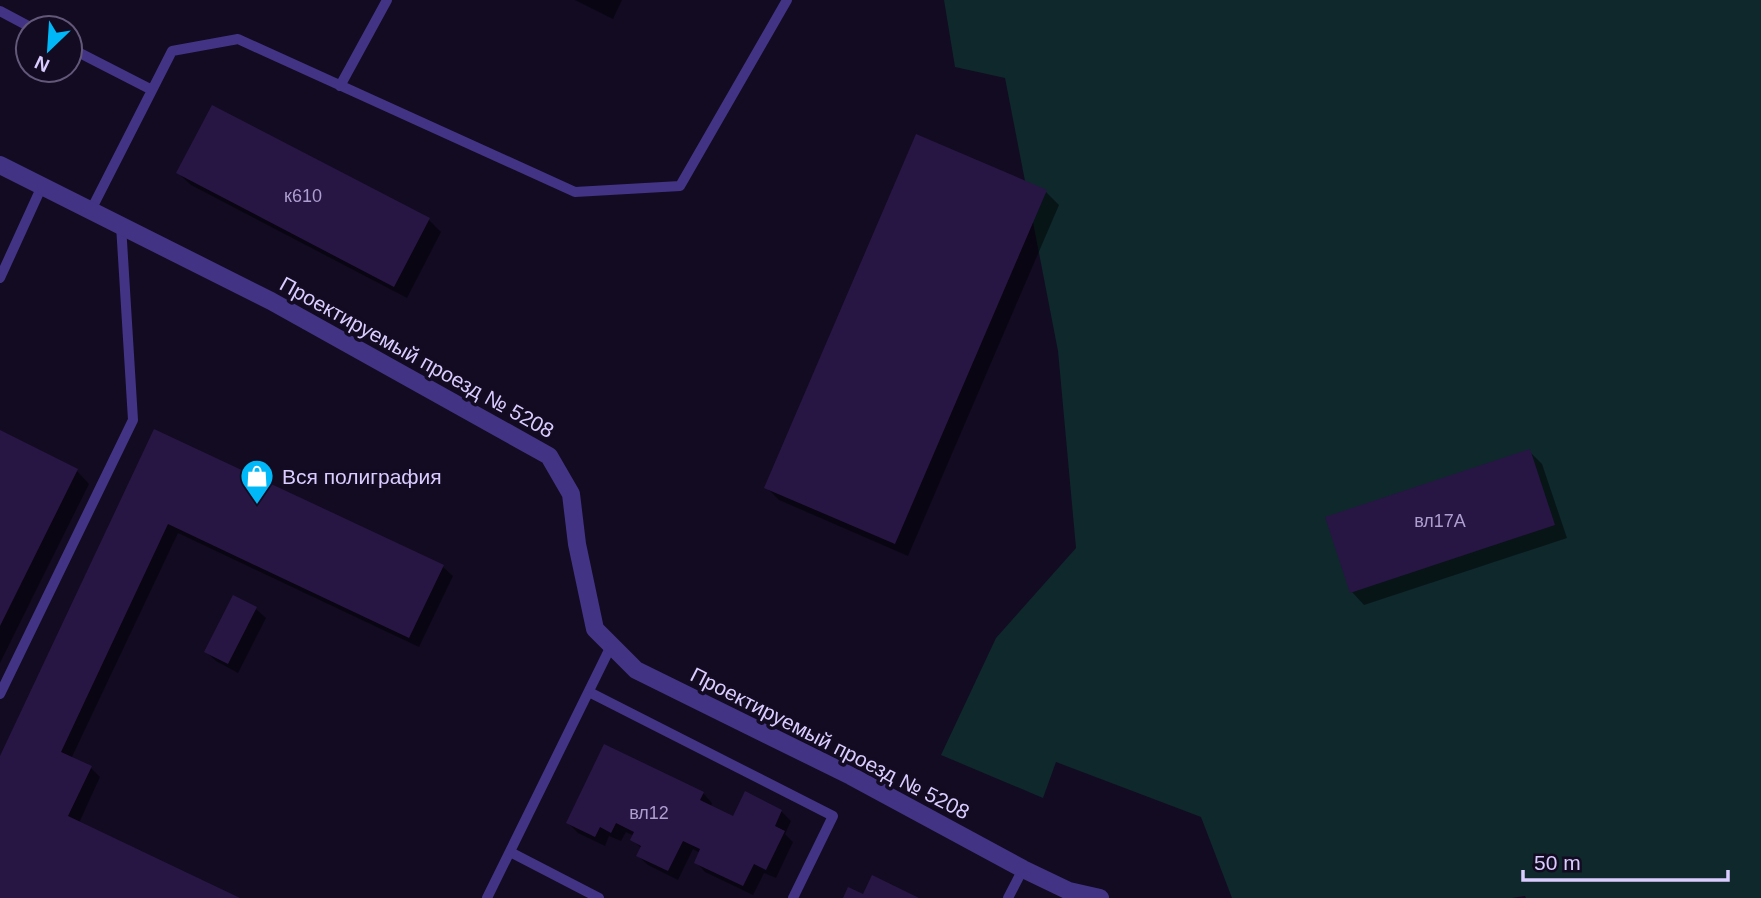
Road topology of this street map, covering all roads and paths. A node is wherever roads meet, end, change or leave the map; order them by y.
1 (387, 0) edge
2 (787, 0) edge
3 (84, 55) edge
4 (340, 86) junction
5 (152, 90) junction
6 (0, 165) edge
7 (42, 186) junction
8 (91, 210) junction
9 (121, 225) junction
10 (0, 278) edge
11 (611, 646) junction
12 (589, 692) junction
13 (0, 694) edge
14 (510, 852) junction
15 (1023, 869) junction
16 (487, 898) edge
17 (599, 898) edge
18 (793, 898) edge
19 (1009, 898) edge
20 (1100, 898) edge

1 - 4 lane
2 - 4 lane
3 - 5 lane
4 - 5 lane
5 - 8 lane
6 - 7 street, Проектируемый проезд № 5208
7 - 8 street, Проектируемый проезд № 5208
7 - 10 lane
8 - 9 street, Проектируемый проезд № 5208
9 - 11 street, Проектируемый проезд № 5208
9 - 13 lane
11 - 12 lane
11 - 15 street, Проектируемый проезд № 5208
12 - 14 lane
12 - 18 lane
14 - 16 lane
14 - 17 lane
15 - 19 lane
15 - 20 street, Проектируемый проезд № 5208

